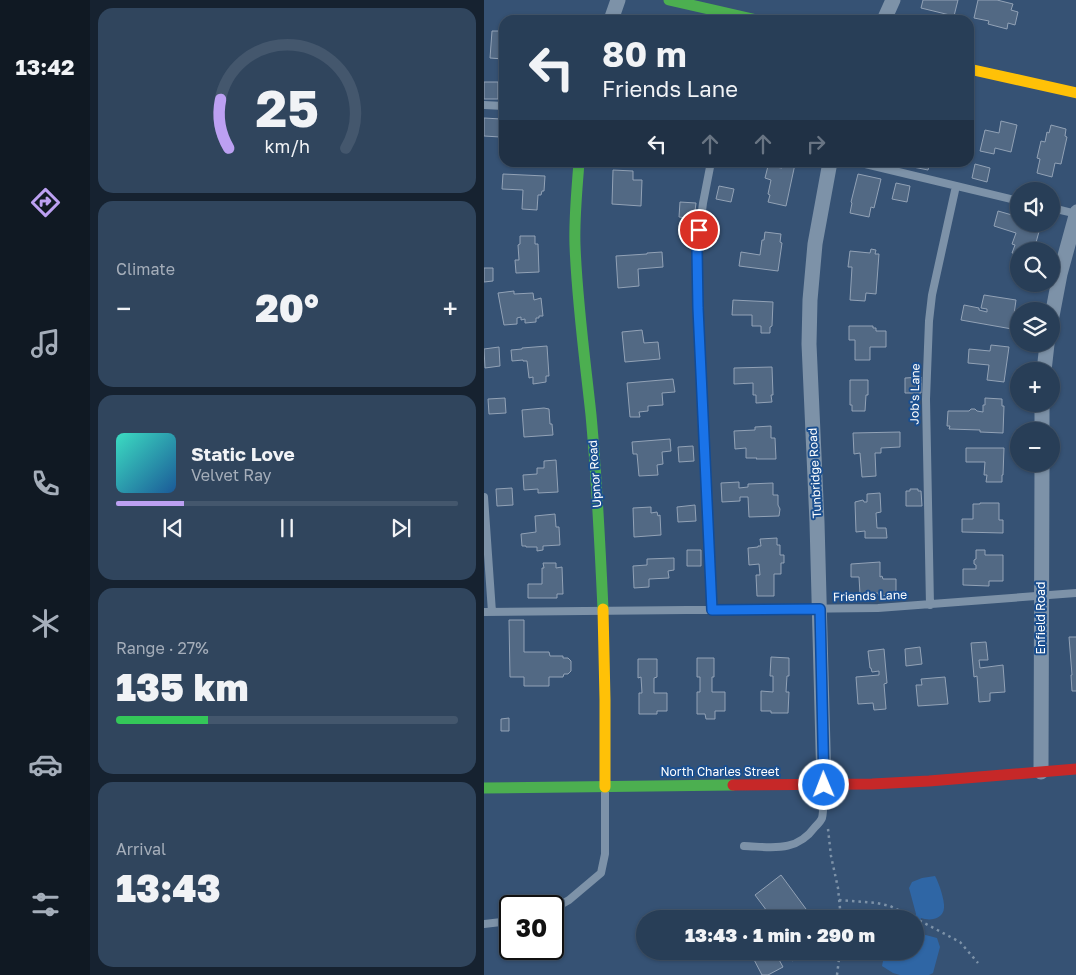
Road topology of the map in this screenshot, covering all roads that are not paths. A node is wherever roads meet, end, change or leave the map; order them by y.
1 (618, 0) edge
2 (669, 0) edge
3 (893, 0) edge
4 (613, 15) edge
5 (735, 15) edge
6 (886, 15) edge
7 (974, 69) edge
8 (1076, 93) edge
9 (484, 105) edge
10 (499, 106) edge
11 (578, 167) edge
12 (710, 167) edge
13 (829, 167) edge
14 (878, 167) edge
15 (956, 186) junction
16 (1010, 199) edge
17 (1060, 210) edge
18 (1076, 213) edge
19 (1055, 302) edge
20 (1042, 472) edge
21 (484, 496) edge
22 (1076, 593) edge
23 (1042, 596) junction
24 (930, 605) junction
25 (820, 609) junction
26 (712, 610) junction
27 (488, 612) edge
28 (602, 612) junction
29 (1076, 769) edge
30 (1041, 772) junction
31 (824, 785) junction
32 (605, 787) junction
33 (484, 788) edge
34 (744, 846) dead end
35 (564, 903) edge
36 (499, 922) edge
37 (484, 924) edge

1 - 4 street
2 - 5 street
3 - 6 street
7 - 8 street
9 - 10 lane
11 - 28 street, Upnor Road
12 - 26 lane
13 - 25 street, Tunbridge Road
14 - 15 lane
15 - 16 lane
15 - 24 lane, Job's Lane
17 - 18 lane
18 - 19 street
20 - 23 street, Enfield Road
21 - 27 lane
22 - 23 lane, Friends Lane
23 - 24 lane, Friends Lane
23 - 30 street, Enfield Road
24 - 25 lane, Friends Lane
25 - 26 lane, Friends Lane
25 - 31 street, Tunbridge Road
26 - 28 lane, Friends Lane
27 - 28 lane, Friends Lane
28 - 32 street, Upnor Road
29 - 30 street, North Charles Street
30 - 31 street, North Charles Street
31 - 32 street, North Charles Street
31 - 34 lane
32 - 33 street, North Charles Street
32 - 35 lane
36 - 37 lane

